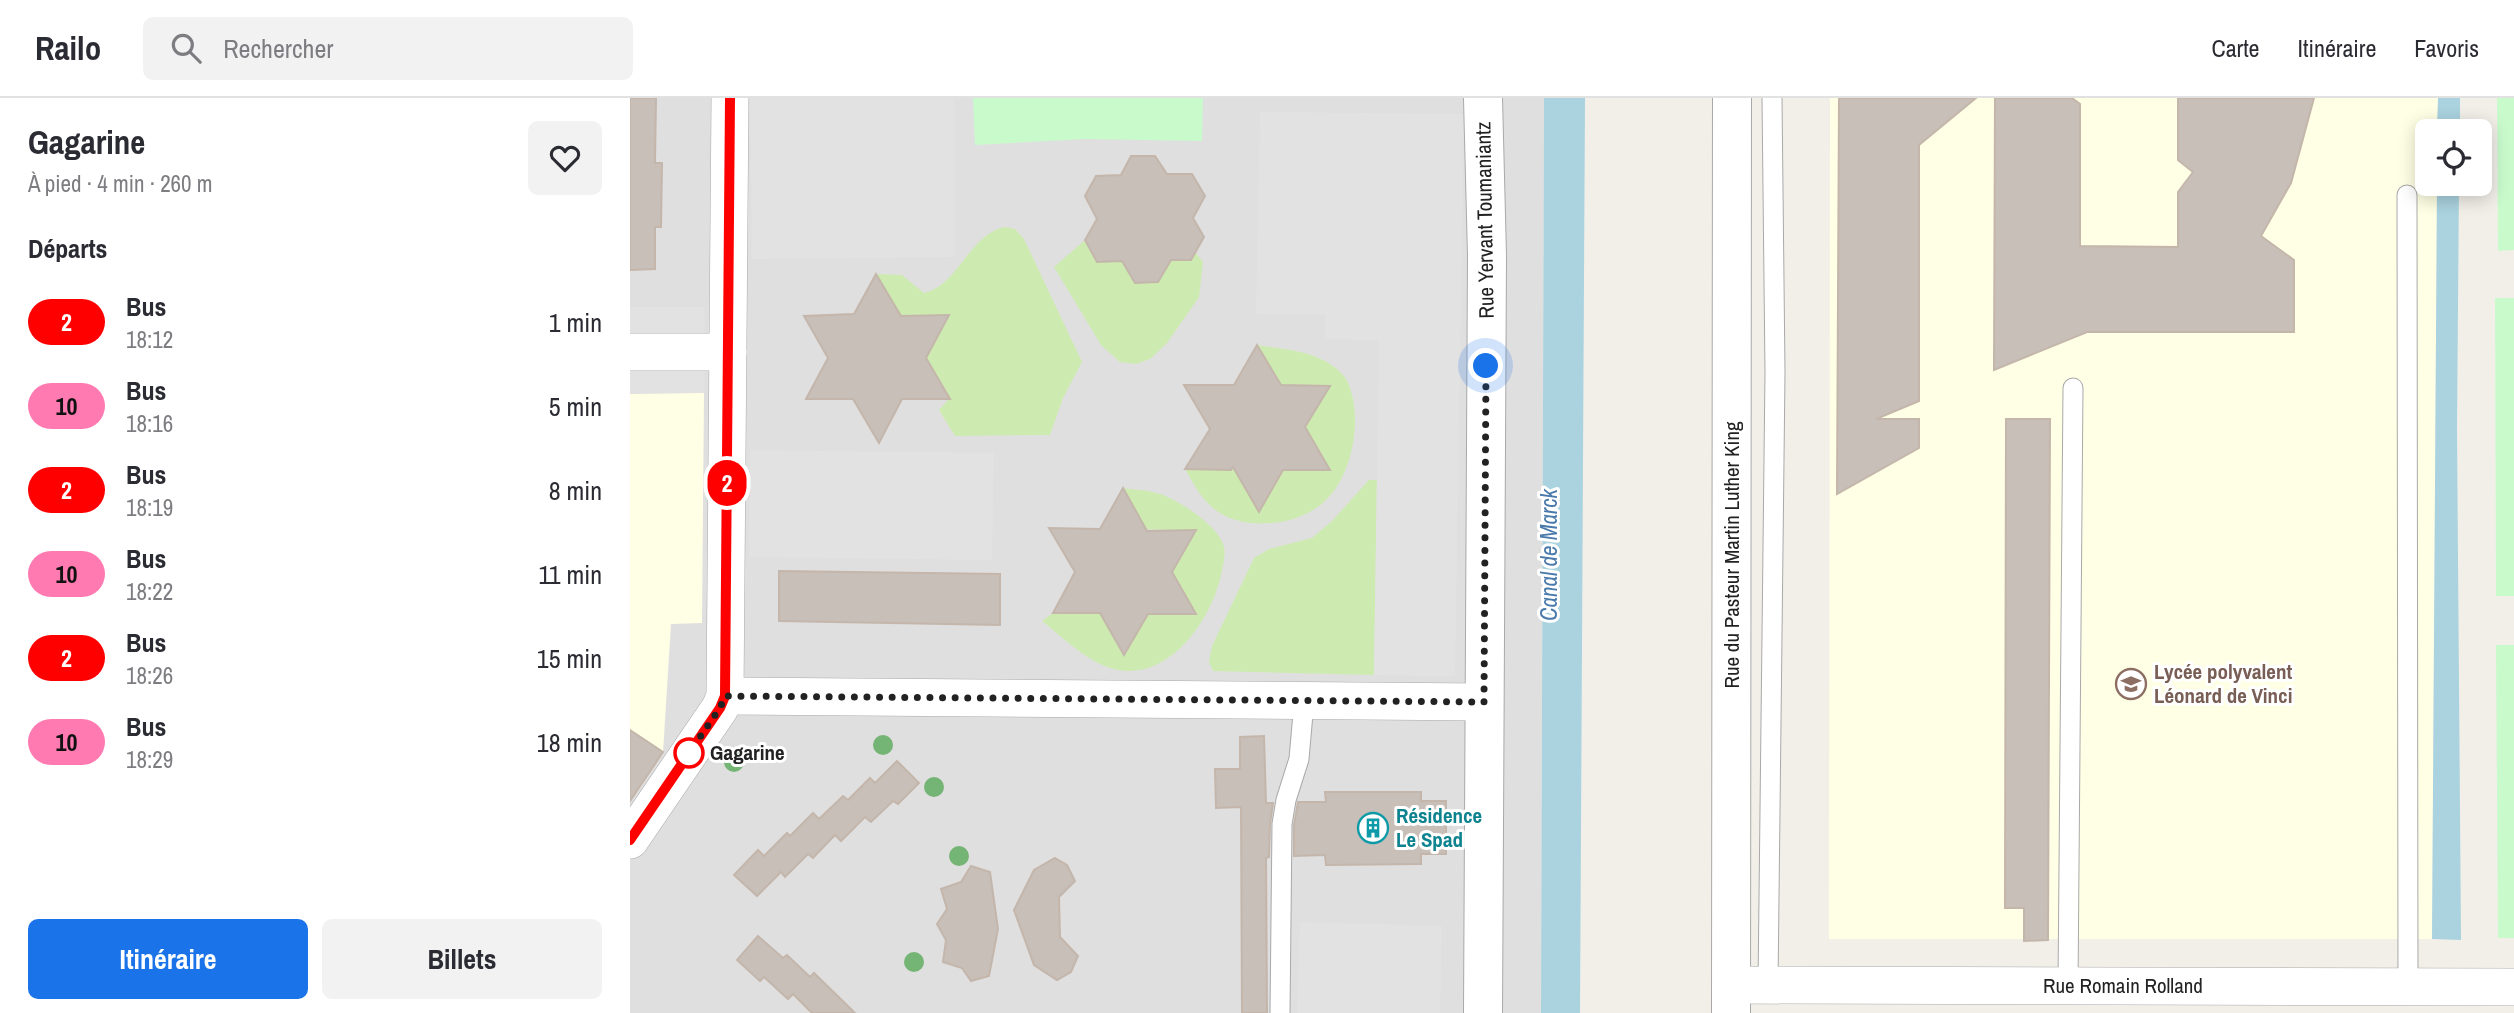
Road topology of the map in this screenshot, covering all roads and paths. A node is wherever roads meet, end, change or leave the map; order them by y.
1 (730, 98) edge
2 (1483, 98) edge
3 (1732, 98) edge
4 (1772, 98) edge
5 (2407, 195) dead end
6 (630, 352) edge
7 (728, 352) junction
8 (2073, 388) dead end
9 (725, 696) junction
10 (1304, 702) junction
11 (1484, 702) junction
12 (630, 840) edge
13 (2068, 986) junction
14 (2408, 987) junction
15 (2514, 987) edge
16 (1744, 995) edge
17 (1280, 1013) edge
18 (1483, 1013) edge

1 - 7 street
2 - 11 street, Rue Yervant Toumaniantz
3 - 16 street, Rue du Pasteur Martin Luther King
4 - 16 lane
5 - 14 lane
6 - 7 street
7 - 9 street
8 - 13 lane
9 - 10 street
9 - 12 street
10 - 11 street
10 - 17 lane
11 - 18 street, Rue Yervant Toumaniantz
13 - 14 street, Rue Romain Rolland
13 - 16 street, Rue Romain Rolland
14 - 15 street, Rue Romain Rolland

